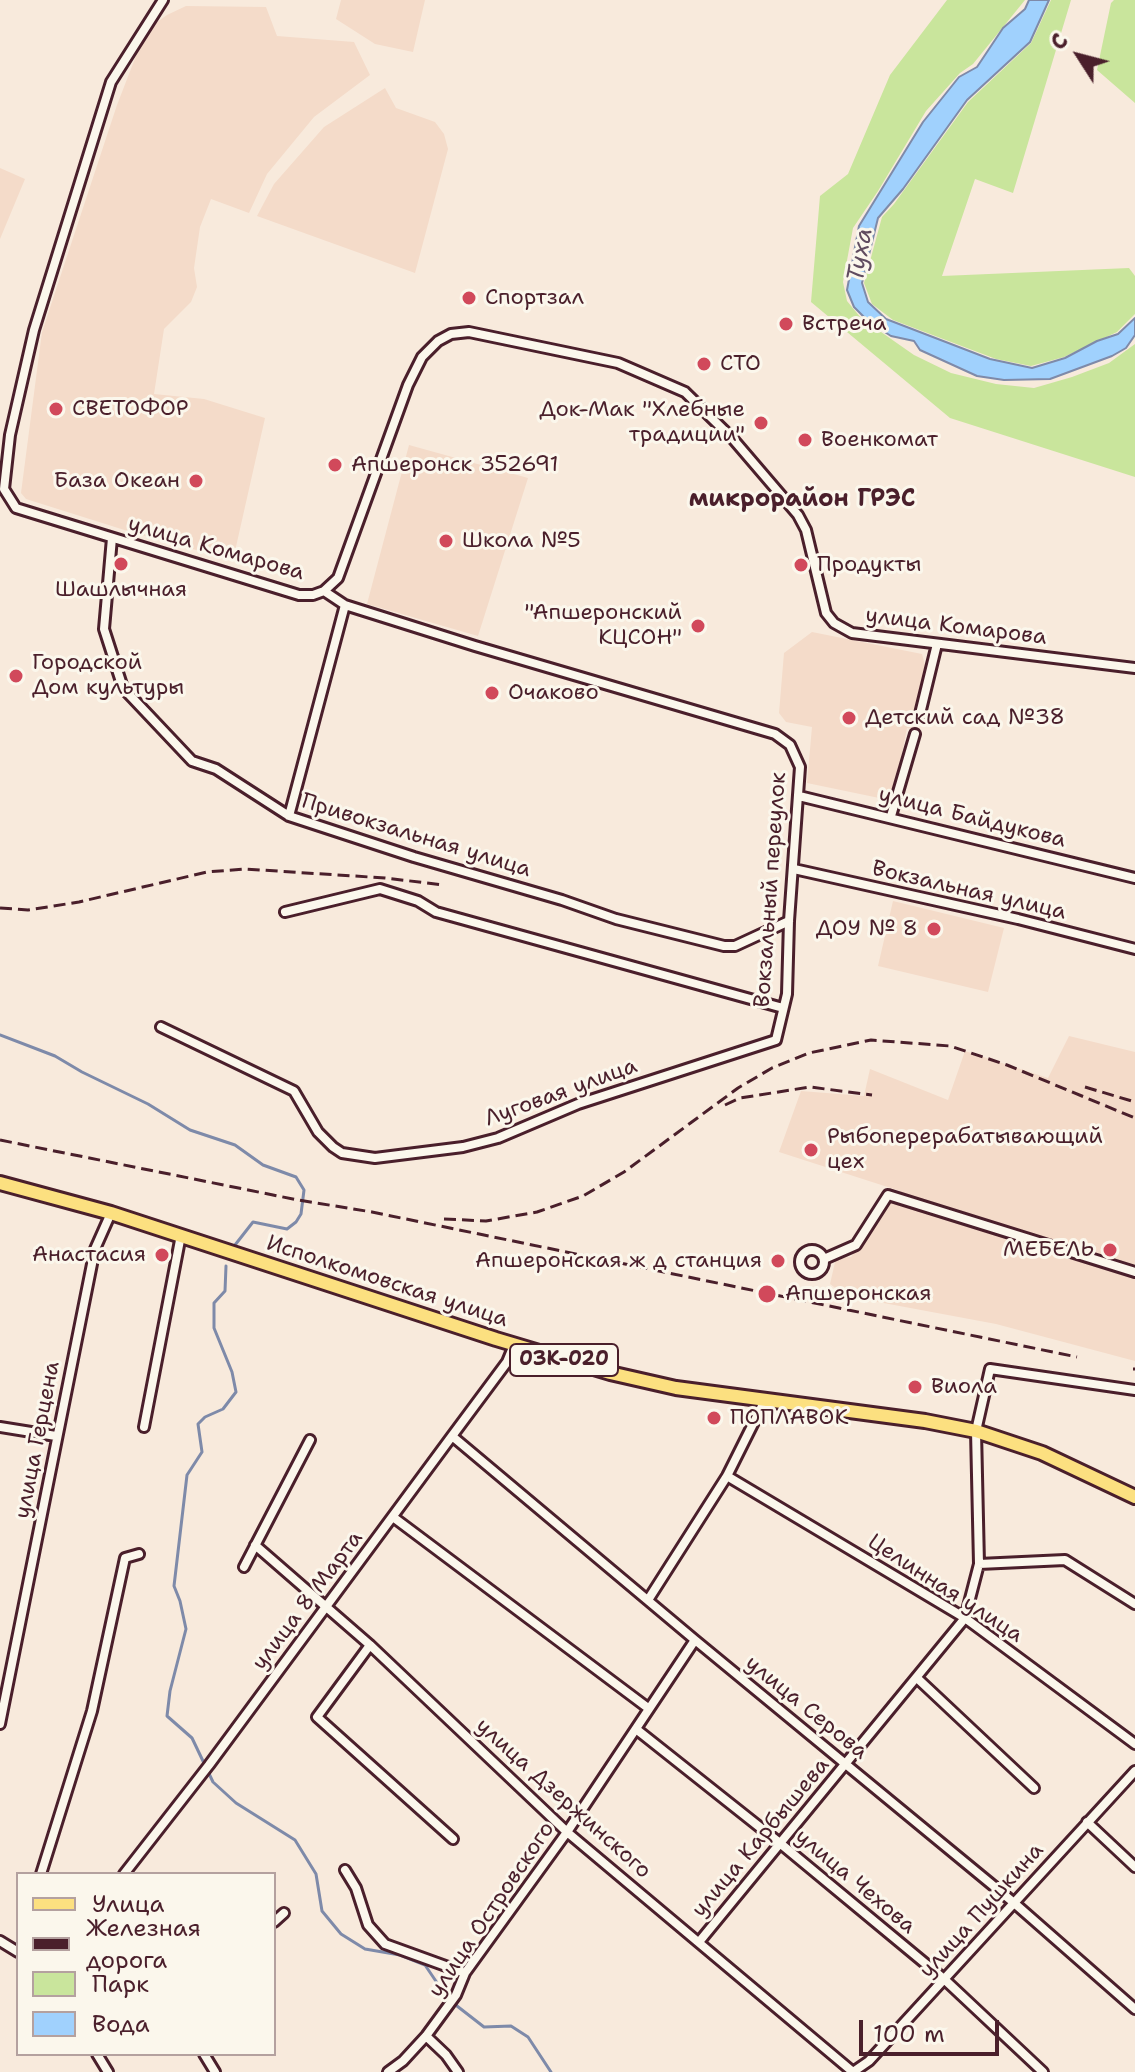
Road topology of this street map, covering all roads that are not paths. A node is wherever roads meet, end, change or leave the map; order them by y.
1 (163, 0) edge
2 (112, 538) junction
3 (324, 591) junction
4 (345, 605) junction
5 (937, 644) junction
6 (1135, 668) edge
7 (919, 718) dead end
8 (915, 734) dead end
9 (790, 745) joint
10 (799, 796) junction
11 (289, 816) junction
12 (891, 816) junction
13 (794, 869) junction
14 (1135, 878) edge
15 (285, 912) dead end
16 (789, 921) junction
17 (1135, 949) edge
18 (783, 1008) junction
19 (161, 1027) dead end
20 (776, 1040) joint
21 (0, 1183) edge
22 (111, 1213) junction
23 (181, 1235) junction
24 (824, 1259) dead end
25 (1135, 1272) edge
26 (514, 1345) junction
27 (1135, 1390) edge
28 (765, 1400) junction
29 (0, 1427) edge
30 (144, 1427) dead end
31 (976, 1431) junction
32 (56, 1436) junction
33 (452, 1436) junction
34 (310, 1440) dead end
35 (727, 1476) junction
36 (1135, 1497) edge
37 (393, 1517) junction
38 (255, 1545) junction
39 (139, 1554) dead end
40 (979, 1564) junction
41 (244, 1567) dead end
42 (648, 1600) junction
43 (1135, 1604) edge
44 (326, 1607) junction
45 (965, 1618) junction
46 (695, 1640) junction
47 (370, 1645) junction
48 (917, 1678) junction
49 (648, 1708) junction
50 (0, 1724) edge
51 (636, 1729) junction
52 (1135, 1744) edge
53 (846, 1765) junction
54 (1135, 1771) edge
55 (1034, 1788) dead end
56 (1087, 1822) junction
57 (567, 1832) junction
58 (453, 1839) dead end
59 (781, 1844) junction
60 (1135, 1867) edge
61 (345, 1870) dead end
62 (42, 1872) edge
63 (126, 1872) edge
64 (1013, 1902) junction
65 (284, 1913) dead end
66 (276, 1920) edge
67 (699, 1942) junction
68 (465, 1973) junction
69 (944, 1979) junction
70 (1135, 2009) edge
71 (426, 2036) junction
72 (388, 2072) edge
73 (458, 2072) edge
74 (853, 2072) edge
75 (1043, 2072) edge

1 - 2 street, улица Комарова
2 - 3 street, улица Комарова
2 - 11 street, Привокзальная улица
3 - 4 street, улица Комарова
3 - 5 street, улица Комарова
4 - 9 street, улица Комарова
4 - 11 street
5 - 6 street, улица Комарова
5 - 7 street
8 - 12 street
9 - 10 street, Вокзальный переулок
10 - 12 street, улица Байдукова
10 - 13 street, Вокзальный переулок
11 - 16 street, Привокзальная улица
12 - 14 street, улица Байдукова
13 - 16 street, Вокзальный переулок
13 - 17 street, Вокзальная улица
15 - 18 street
16 - 18 street, Вокзальный переулок
18 - 20 street, Вокзальный переулок
19 - 20 street, Луговая улица
21 - 22 main road, Исполкомовская улица / 03К-020
22 - 23 main road, Исполкомовская улица / 03К-020
22 - 32 street, улица Герцена
23 - 26 main road, Исполкомовская улица / 03К-020
23 - 30 street
24 - 25 street
26 - 28 main road, Исполкомовская улица / 03К-020
26 - 33 street, улица 8 Марта
27 - 31 street, улица Карбышева
28 - 31 main road, Исполкомовская улица / 03К-020
28 - 35 street
29 - 32 street
31 - 36 main road, Исполкомовская улица / 03К-020
31 - 40 street, улица Карбышева
32 - 50 street, улица Герцена
33 - 37 street, улица 8 Марта
33 - 42 street, улица Серова
34 - 38 street
35 - 42 street
35 - 45 street, Целинная улица
37 - 44 street, улица 8 Марта
37 - 49 street
38 - 41 street
38 - 44 street, улица Дзержинского
39 - 62 street
40 - 43 street
40 - 45 street, улица Карбышева
42 - 46 street, улица Серова
44 - 47 street, улица Дзержинского
44 - 63 street, улица 8 Марта
45 - 48 street, улица Карбышева
45 - 52 street, Целинная улица
46 - 49 street, улица Островского
46 - 53 street, улица Серова
47 - 57 street, улица Дзержинского
47 - 58 street
48 - 53 street, улица Карбышева
48 - 55 street
49 - 51 street, улица Островского
51 - 57 street, улица Островского
51 - 59 street, улица Чехова
53 - 59 street, улица Карбышева
53 - 64 street, улица Серова
54 - 56 street, улица Пушкина
56 - 60 street
56 - 64 street, улица Пушкина
57 - 67 street, улица Дзержинского
57 - 68 street, улица Островского
59 - 67 street, улица Карбышева
59 - 69 street, улица Чехова
61 - 68 street
64 - 69 street, улица Пушкина
64 - 70 street, улица Серова
65 - 66 street
67 - 74 street, улица Дзержинского
68 - 71 street, улица Островского
69 - 74 street, улица Пушкина
69 - 75 street, улица Чехова
71 - 72 street, улица Островского
71 - 73 street

